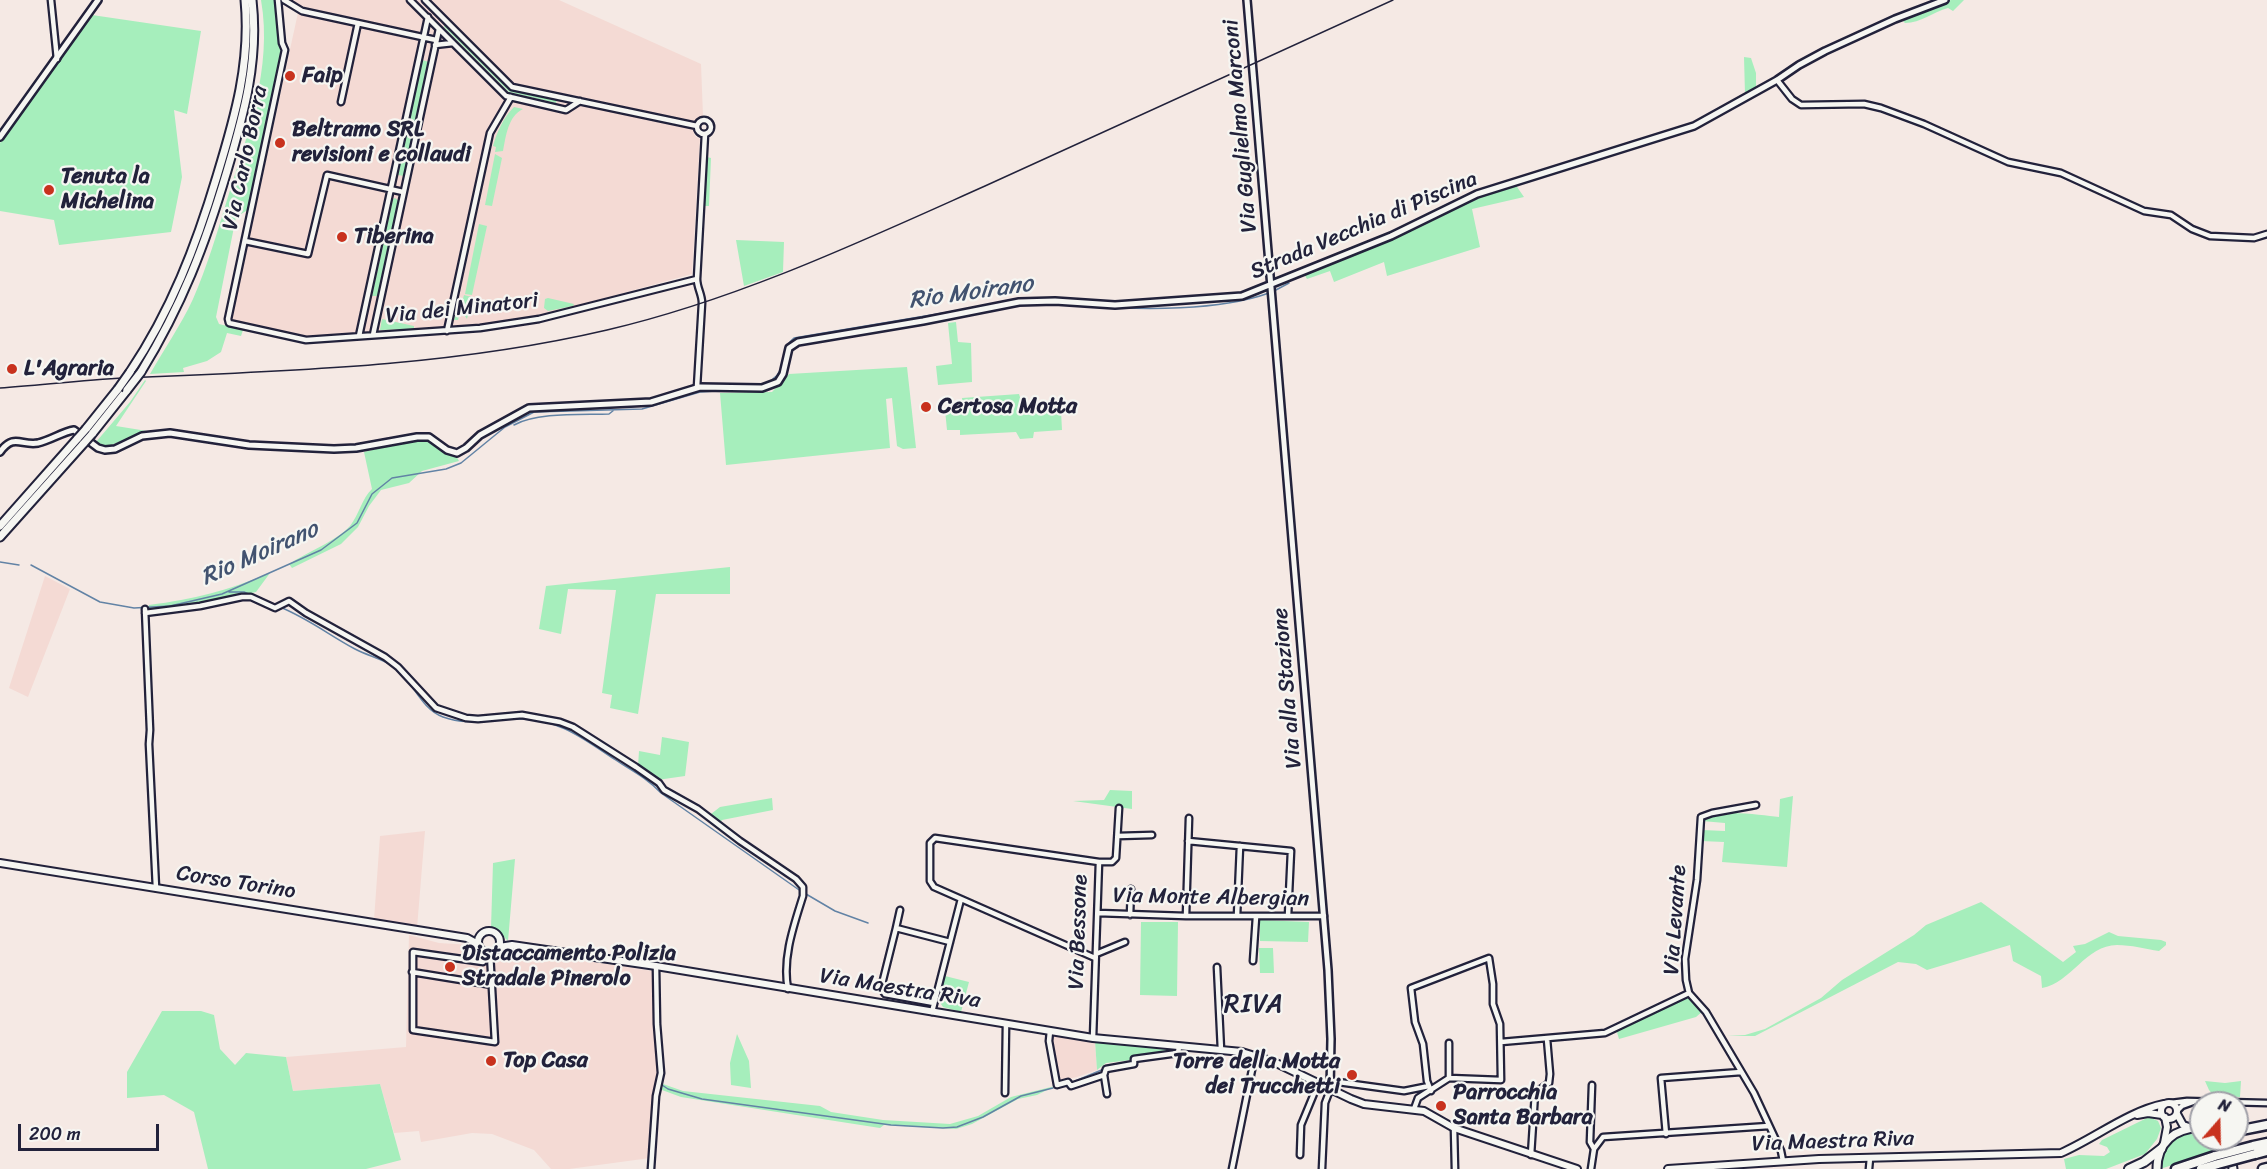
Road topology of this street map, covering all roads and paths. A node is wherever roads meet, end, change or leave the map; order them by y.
1 (51, 0) edge
2 (99, 0) edge
3 (245, 0) edge
4 (252, 0) edge
5 (278, 0) edge
6 (284, 0) edge
7 (411, 0) edge
8 (425, 0) edge
9 (1247, 0) edge
10 (1945, 0) edge
11 (441, 16) junction
12 (428, 17) junction
13 (358, 23) junction
14 (434, 23) junction
15 (439, 28) junction
16 (423, 37) junction
17 (435, 42) junction
18 (453, 43) junction
19 (57, 59) junction
20 (1777, 80) junction
21 (511, 97) junction
22 (579, 101) junction
23 (341, 102) dead end
24 (697, 126) junction
25 (705, 134) junction
26 (0, 137) edge
27 (391, 190) junction
28 (403, 192) junction
29 (2267, 234) edge
30 (245, 241) junction
31 (697, 279) junction
32 (1271, 285) junction
33 (364, 313) junction
34 (377, 316) junction
35 (229, 323) joint
36 (447, 331) junction
37 (373, 335) junction
38 (360, 336) junction
39 (697, 387) junction
40 (89, 431) junction
41 (81, 440) junction
42 (0, 452) edge
43 (0, 526) edge
44 (0, 537) edge
45 (1756, 805) dead end
46 (1119, 808) dead end
47 (1189, 818) dead end
48 (1152, 835) dead end
49 (1118, 836) junction
50 (1188, 841) junction
51 (1240, 846) junction
52 (1099, 861) junction
53 (0, 863) edge
54 (156, 888) junction
55 (1131, 889) dead end
56 (961, 899) junction
57 (900, 910) dead end
58 (1098, 913) junction
59 (1130, 915) junction
60 (1186, 916) junction
61 (1237, 916) junction
62 (1256, 916) junction
63 (1287, 916) junction
64 (1324, 916) junction
65 (896, 928) junction
66 (480, 936) junction
67 (467, 938) junction
68 (950, 942) junction
69 (1125, 942) dead end
70 (499, 943) junction
71 (478, 944) junction
72 (490, 953) junction
73 (1096, 956) junction
74 (1253, 961) dead end
75 (483, 962) dead end
76 (656, 966) junction
77 (1217, 968) dead end
78 (412, 972) junction
79 (492, 985) junction
80 (788, 989) junction
81 (1689, 993) junction
82 (934, 1003) junction
83 (932, 1012) junction
84 (1006, 1024) junction
85 (1050, 1031) junction
86 (1093, 1038) junction
87 (1547, 1039) junction
88 (1501, 1042) junction
89 (1449, 1043) dead end
90 (1179, 1047) junction
91 (1221, 1050) junction
92 (1255, 1055) junction
93 (1741, 1072) junction
94 (1104, 1075) junction
95 (1449, 1078) junction
96 (1331, 1081) junction
97 (1318, 1084) junction
98 (1592, 1085) dead end
99 (1430, 1088) junction
100 (1330, 1090) junction
101 (1005, 1093) dead end
102 (1107, 1094) dead end
103 (2189, 1102) edge
104 (2168, 1103) junction
105 (2249, 1103) edge
106 (2267, 1103) edge
107 (2189, 1104) edge
108 (1414, 1109) junction
109 (2177, 1112) junction
110 (2134, 1116) junction
111 (2163, 1116) junction
112 (2267, 1125) edge
113 (1769, 1126) junction
114 (2189, 1127) edge
115 (1454, 1128) junction
116 (2189, 1129) edge
117 (2249, 1129) edge
118 (1666, 1134) junction
119 (2267, 1143) edge
120 (2162, 1146) junction
121 (1594, 1149) junction
122 (2254, 1150) junction
123 (2230, 1151) edge
124 (2267, 1151) edge
125 (1300, 1155) dead end
126 (1531, 1155) junction
127 (1870, 1158) junction
128 (2217, 1160) junction
129 (1782, 1164) edge
130 (1559, 1166) edge
131 (651, 1169) edge
132 (1232, 1169) edge
133 (1322, 1169) edge
134 (1455, 1169) edge
135 (1577, 1169) edge
136 (1590, 1169) edge
137 (1668, 1169) edge
138 (1869, 1169) edge
139 (2128, 1169) edge
140 (2157, 1169) edge
141 (2176, 1169) edge
142 (2201, 1169) edge
143 (2233, 1169) edge

1 - 19 street
2 - 19 street
3 - 40 main road, bridge
4 - 40 main road, bridge
5 - 30 street, Via Carlo Borra
6 - 13 street
7 - 12 street
8 - 11 street
9 - 32 street, Via Guglielmo Marconi
10 - 20 street, Strada Vecchia di Piscina
11 - 14 street
11 - 22 street
12 - 14 street
12 - 16 street
13 - 16 street
13 - 23 street
14 - 15 street
15 - 17 street
15 - 18 street
16 - 17 street
16 - 27 street
17 - 18 street
17 - 28 street
18 - 21 street
19 - 26 street
20 - 29 street
20 - 32 street, Strada Vecchia di Piscina
21 - 22 street
21 - 36 street
22 - 24 street
24 - 25 street
24 - 25 street
25 - 31 street
27 - 28 street
27 - 30 street
27 - 33 street
28 - 34 street
30 - 35 street, Via Carlo Borra
31 - 36 street, Via dei Minatori
31 - 39 street
32 - 39 street, Strada Vecchia di Piscina
32 - 64 street, Via alla Stazione
33 - 34 street
33 - 38 street
34 - 37 street
35 - 38 street, Via dei Minatori
36 - 37 street, Via dei Minatori
37 - 38 street, Via dei Minatori
39 - 42 street, Strada Vecchia di Piscina
40 - 41 main road, bridge
41 - 43 main road
41 - 44 main road
45 - 81 street, Via Levante
46 - 49 street, Via Bessone
47 - 50 street
48 - 49 street
49 - 52 street, Via Bessone
50 - 51 street
50 - 60 street
51 - 61 street
51 - 63 street
52 - 56 street
52 - 58 street, Via Bessone
53 - 54 main road, Corso Torino
54 - 67 main road, Corso Torino
54 - 80 street
55 - 59 street
56 - 68 street
56 - 73 street
57 - 65 street
58 - 59 street, Via Monte Albergian
58 - 73 street, Via Bessone
59 - 60 street, Via Monte Albergian
60 - 61 street, Via Monte Albergian
61 - 62 street, Via Monte Albergian
62 - 63 street, Via Monte Albergian
62 - 74 street
63 - 64 street, Via Monte Albergian
64 - 96 street, Via alla Stazione
65 - 68 street
65 - 82 street
66 - 67 main road
66 - 70 main road
66 - 71 main road
67 - 71 main road
68 - 82 street
69 - 73 street
70 - 72 main road
70 - 76 main road, Via Maestra Riva
71 - 72 main road
72 - 79 street
73 - 86 street, Via Bessone
75 - 78 street
76 - 80 main road, Via Maestra Riva
76 - 131 street
77 - 91 street
78 - 79 street
78 - 79 street
80 - 83 main road, Via Maestra Riva
81 - 87 street, Via Levante
81 - 93 street
82 - 83 street
83 - 84 main road, Via Maestra Riva
84 - 85 main road, Via Maestra Riva
84 - 101 street, Via Maestra Riva
85 - 86 main road, Via Maestra Riva
85 - 94 street, Via Maestra Riva
86 - 90 main road, Via Maestra Riva
87 - 88 street, Via Levante
87 - 126 street
88 - 95 street
88 - 99 street
89 - 95 street
90 - 91 main road, Via Maestra Riva
90 - 94 street, Via Maestra Riva
91 - 92 main road, Via Maestra Riva
92 - 97 main road, Via Maestra Riva
92 - 132 street
93 - 113 street
93 - 118 street
94 - 102 street
95 - 99 street
96 - 99 street
96 - 100 street, Via alla Stazione
97 - 100 main road, Via Maestra Riva
97 - 125 street
98 - 121 street
99 - 108 street
100 - 108 main road, Via Maestra Riva
100 - 133 street
103 - 104 street
104 - 109 main road
104 - 110 main road, Via Maestra Riva
104 - 111 main road
105 - 106 street
107 - 109 street
108 - 115 main road, Via Maestra Riva
109 - 111 main road
109 - 114 main road
110 - 111 main road
110 - 127 main road, Via Maestra Riva
111 - 120 main road
112 - 117 highway
113 - 118 street
113 - 129 street
115 - 126 main road, Via Maestra Riva
115 - 134 street
116 - 120 main road
118 - 121 street
119 - 122 highway
120 - 139 highway
120 - 140 main road
121 - 136 street
122 - 124 highway
122 - 128 highway, bridge
123 - 143 main road
126 - 130 main road, Via Maestra Riva
127 - 129 main road, Via Maestra Riva
127 - 138 street
128 - 141 highway
128 - 142 highway
129 - 137 main road, Via Maestra Riva
130 - 135 main road, Via Maestra Riva

